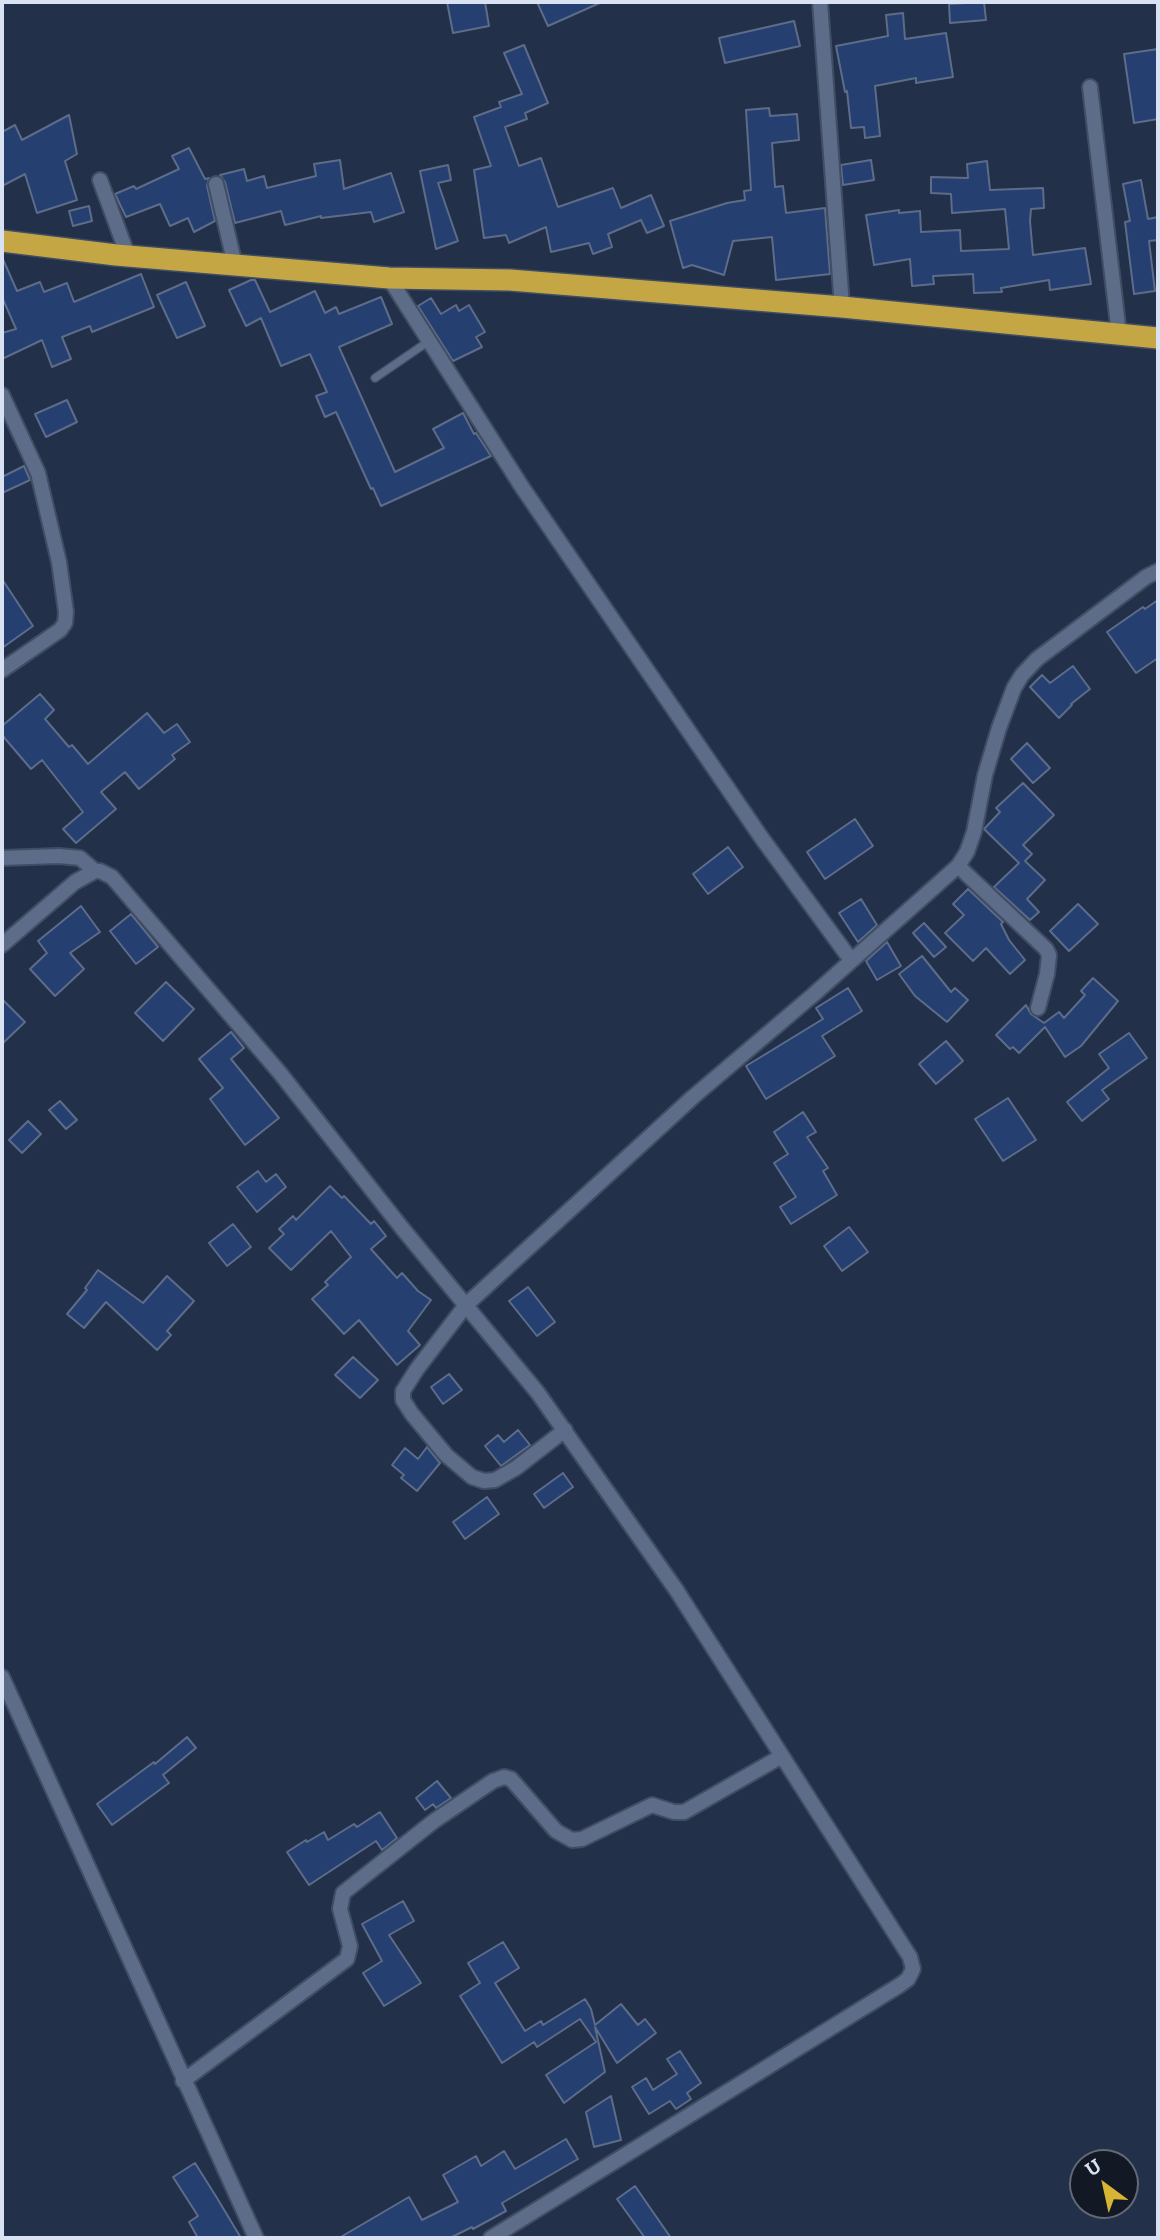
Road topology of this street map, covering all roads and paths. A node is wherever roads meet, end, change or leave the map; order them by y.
1 (820, 2) edge
2 (1090, 87) dead end
3 (100, 180) dead end
4 (216, 184) dead end
5 (2, 241) edge
6 (128, 256) junction
7 (235, 265) junction
8 (388, 278) junction
9 (842, 307) junction
10 (1119, 334) junction
11 (1158, 338) edge
12 (429, 341) junction
13 (375, 378) dead end
14 (2, 395) edge
15 (1158, 571) edge
16 (2, 670) edge
17 (2, 858) edge
18 (958, 866) junction
19 (95, 871) junction
20 (2, 945) edge
21 (851, 960) junction
22 (1038, 1008) dead end
23 (466, 1305) junction
24 (565, 1430) junction
25 (2, 1677) edge
26 (782, 1756) junction
27 (183, 2081) junction
28 (256, 2238) edge
29 (491, 2238) edge

1 - 9 street
2 - 10 street
3 - 6 street
4 - 7 street
5 - 6 highway
6 - 7 highway
7 - 8 highway
8 - 9 highway
8 - 12 street
9 - 10 highway
10 - 11 highway
12 - 13 lane
12 - 21 street
14 - 16 street
15 - 18 street
17 - 19 street
18 - 21 street
18 - 22 street
19 - 20 street
19 - 23 street
21 - 23 street
23 - 24 street
23 - 24 street
24 - 26 street
25 - 27 street
26 - 27 street
26 - 29 street
27 - 28 street

